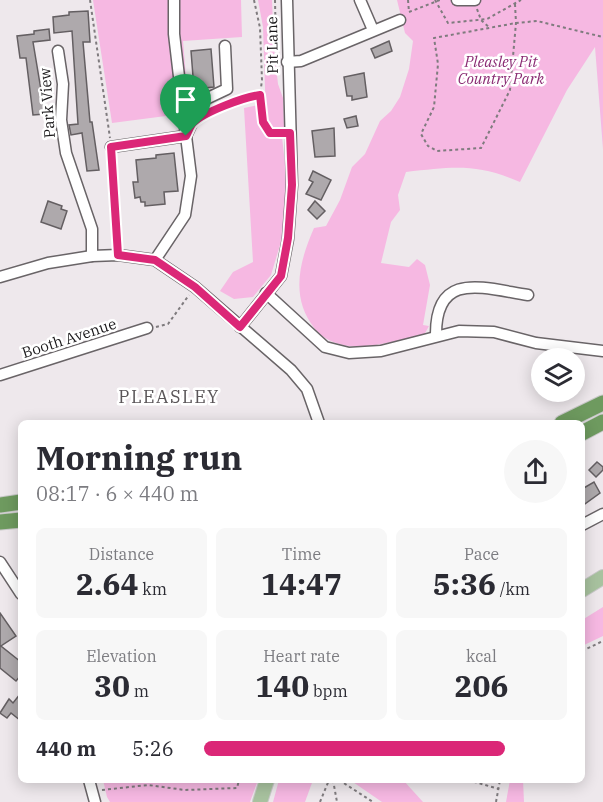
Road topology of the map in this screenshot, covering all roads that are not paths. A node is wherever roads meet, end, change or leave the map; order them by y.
1 (174, 0) edge
2 (287, 0) edge
3 (360, 0) edge
4 (457, 0) edge
5 (474, 1) edge
6 (400, 20) dead end
7 (373, 30) junction
8 (225, 46) dead end
9 (58, 51) dead end
10 (287, 62) junction
11 (186, 136) junction
12 (111, 147) road end
13 (92, 256) junction
14 (155, 260) junction
15 (0, 277) edge
16 (266, 293) junction
17 (528, 296) dead end
18 (240, 327) junction
19 (147, 328) road end
20 (436, 336) junction
21 (603, 351) edge
22 (0, 375) edge
23 (603, 403) edge
24 (318, 420) edge
25 (568, 420) edge
26 (603, 422) edge
27 (585, 431) edge
28 (18, 502) edge
29 (0, 505) edge
30 (603, 514) edge
31 (18, 520) edge
32 (0, 522) edge
33 (585, 524) edge
34 (0, 562) edge
35 (603, 578) edge
36 (585, 588) edge
37 (18, 589) edge
38 (266, 783) edge
39 (260, 802) edge

1 - 11 street
2 - 10 street, Pit Lane
3 - 7 street
4 - 5 street
6 - 7 street
7 - 10 street
8 - 11 street
9 - 13 street, Park View
10 - 16 street, Pit Lane
11 - 12 street
11 - 14 street
13 - 14 street
13 - 15 street
14 - 18 street
16 - 18 street, Pit Lane
16 - 20 street
17 - 20 street
18 - 24 street
19 - 22 street, Booth Avenue
20 - 21 street
23 - 25 highway
26 - 27 highway
28 - 29 highway
30 - 33 street
31 - 32 highway
34 - 37 street
35 - 36 main road
38 - 39 main road

